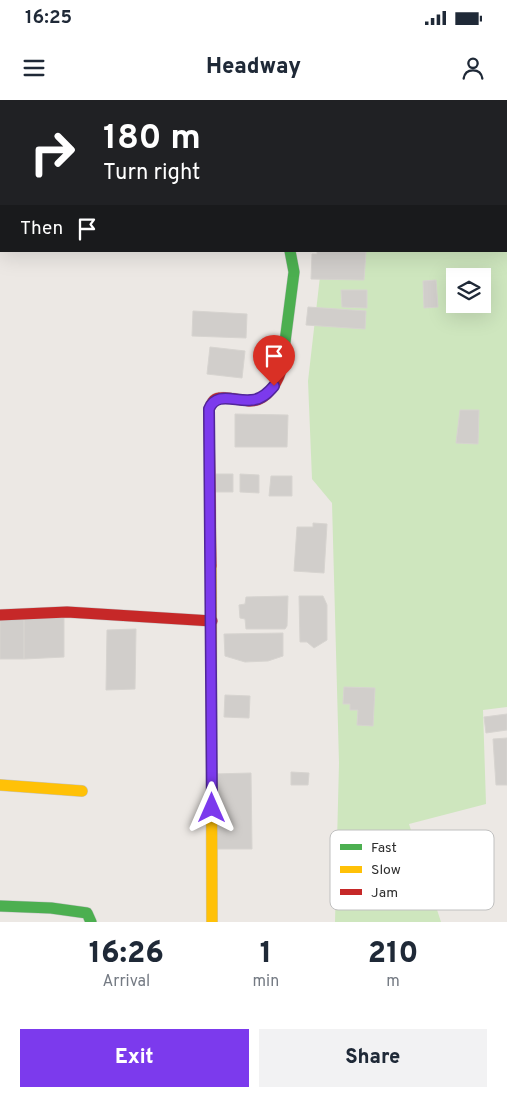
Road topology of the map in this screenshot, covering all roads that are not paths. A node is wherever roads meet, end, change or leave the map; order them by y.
1 (290, 252) edge
2 (0, 615) edge
3 (212, 621) junction
4 (0, 785) edge
5 (82, 791) dead end
6 (0, 906) edge
7 (90, 922) edge
8 (212, 922) edge

1 - 3 street
2 - 3 street
3 - 8 street
4 - 5 street
6 - 7 street

